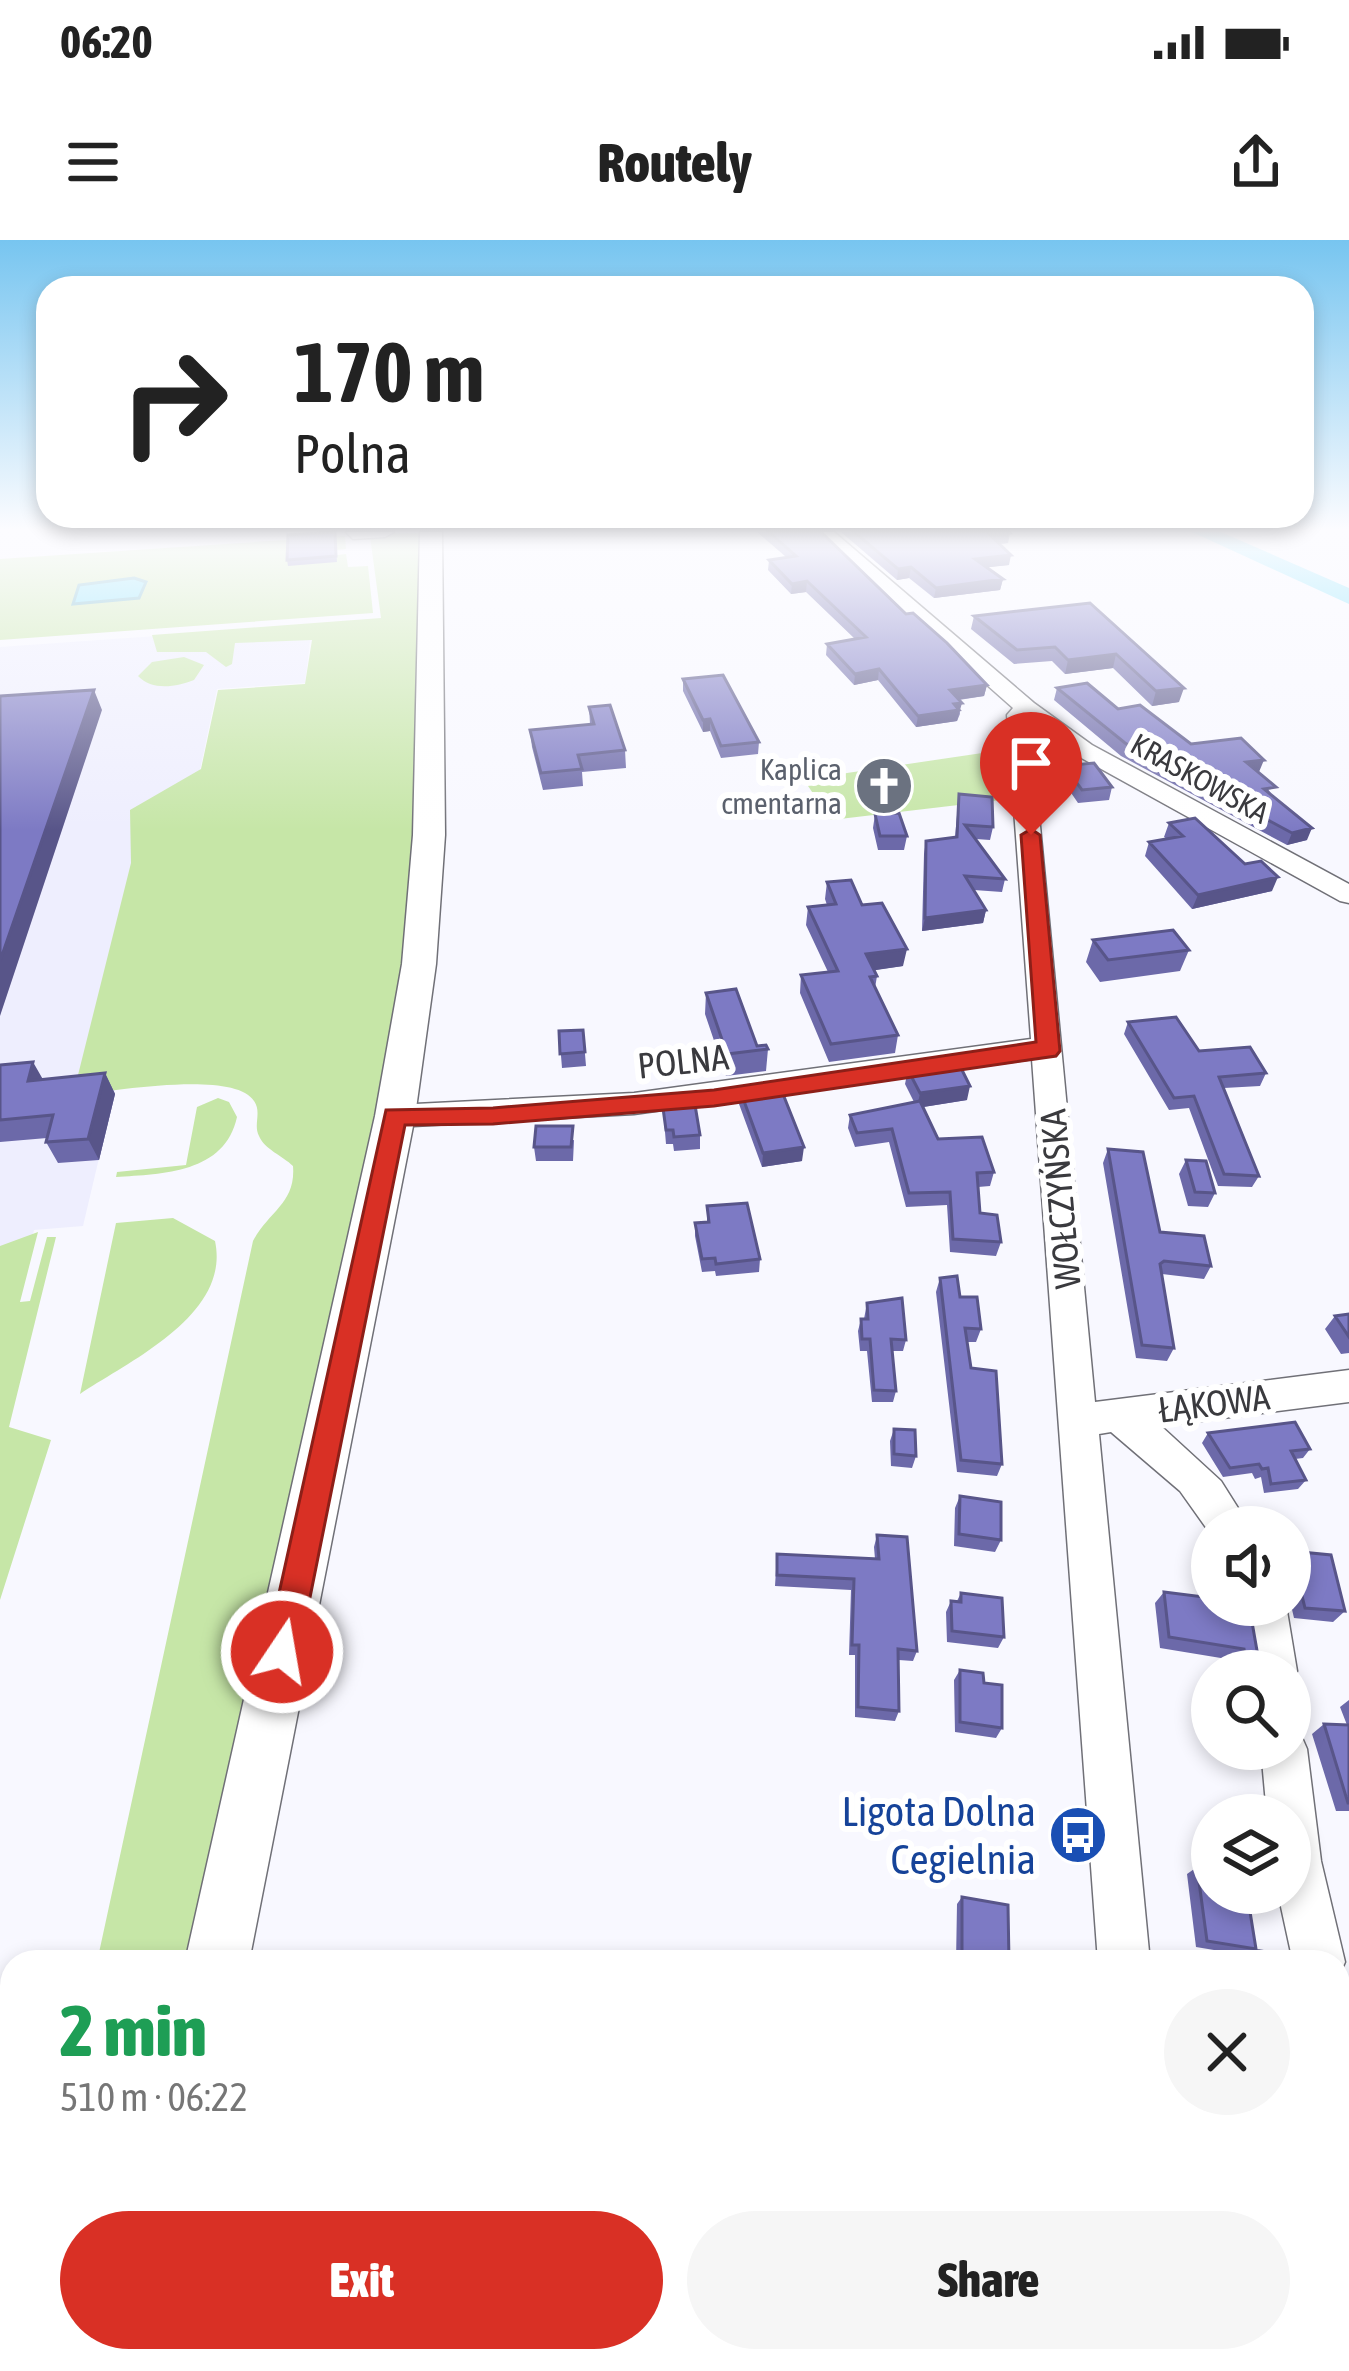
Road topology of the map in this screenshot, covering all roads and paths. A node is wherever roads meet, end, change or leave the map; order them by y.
1 (430, 631) edge
2 (938, 631) edge
3 (1026, 708) junction
4 (1349, 895) edge
5 (1048, 1051) junction
6 (395, 1116) junction
7 (1349, 1386) edge
8 (1099, 1418) junction
9 (1218, 1506) edge
10 (1286, 1770) edge
11 (220, 1950) edge
12 (1123, 1950) edge
13 (1316, 1950) edge

1 - 6 main road
2 - 3 street
3 - 4 street, KRASKOWSKA
3 - 5 street, WOŁCZYŃSKA
5 - 6 street, POLNA
5 - 8 street, WOŁCZYŃSKA
6 - 11 main road
7 - 8 street, ŁĄKOWA
8 - 9 street
8 - 12 street, WOŁCZYŃSKA
10 - 13 street

